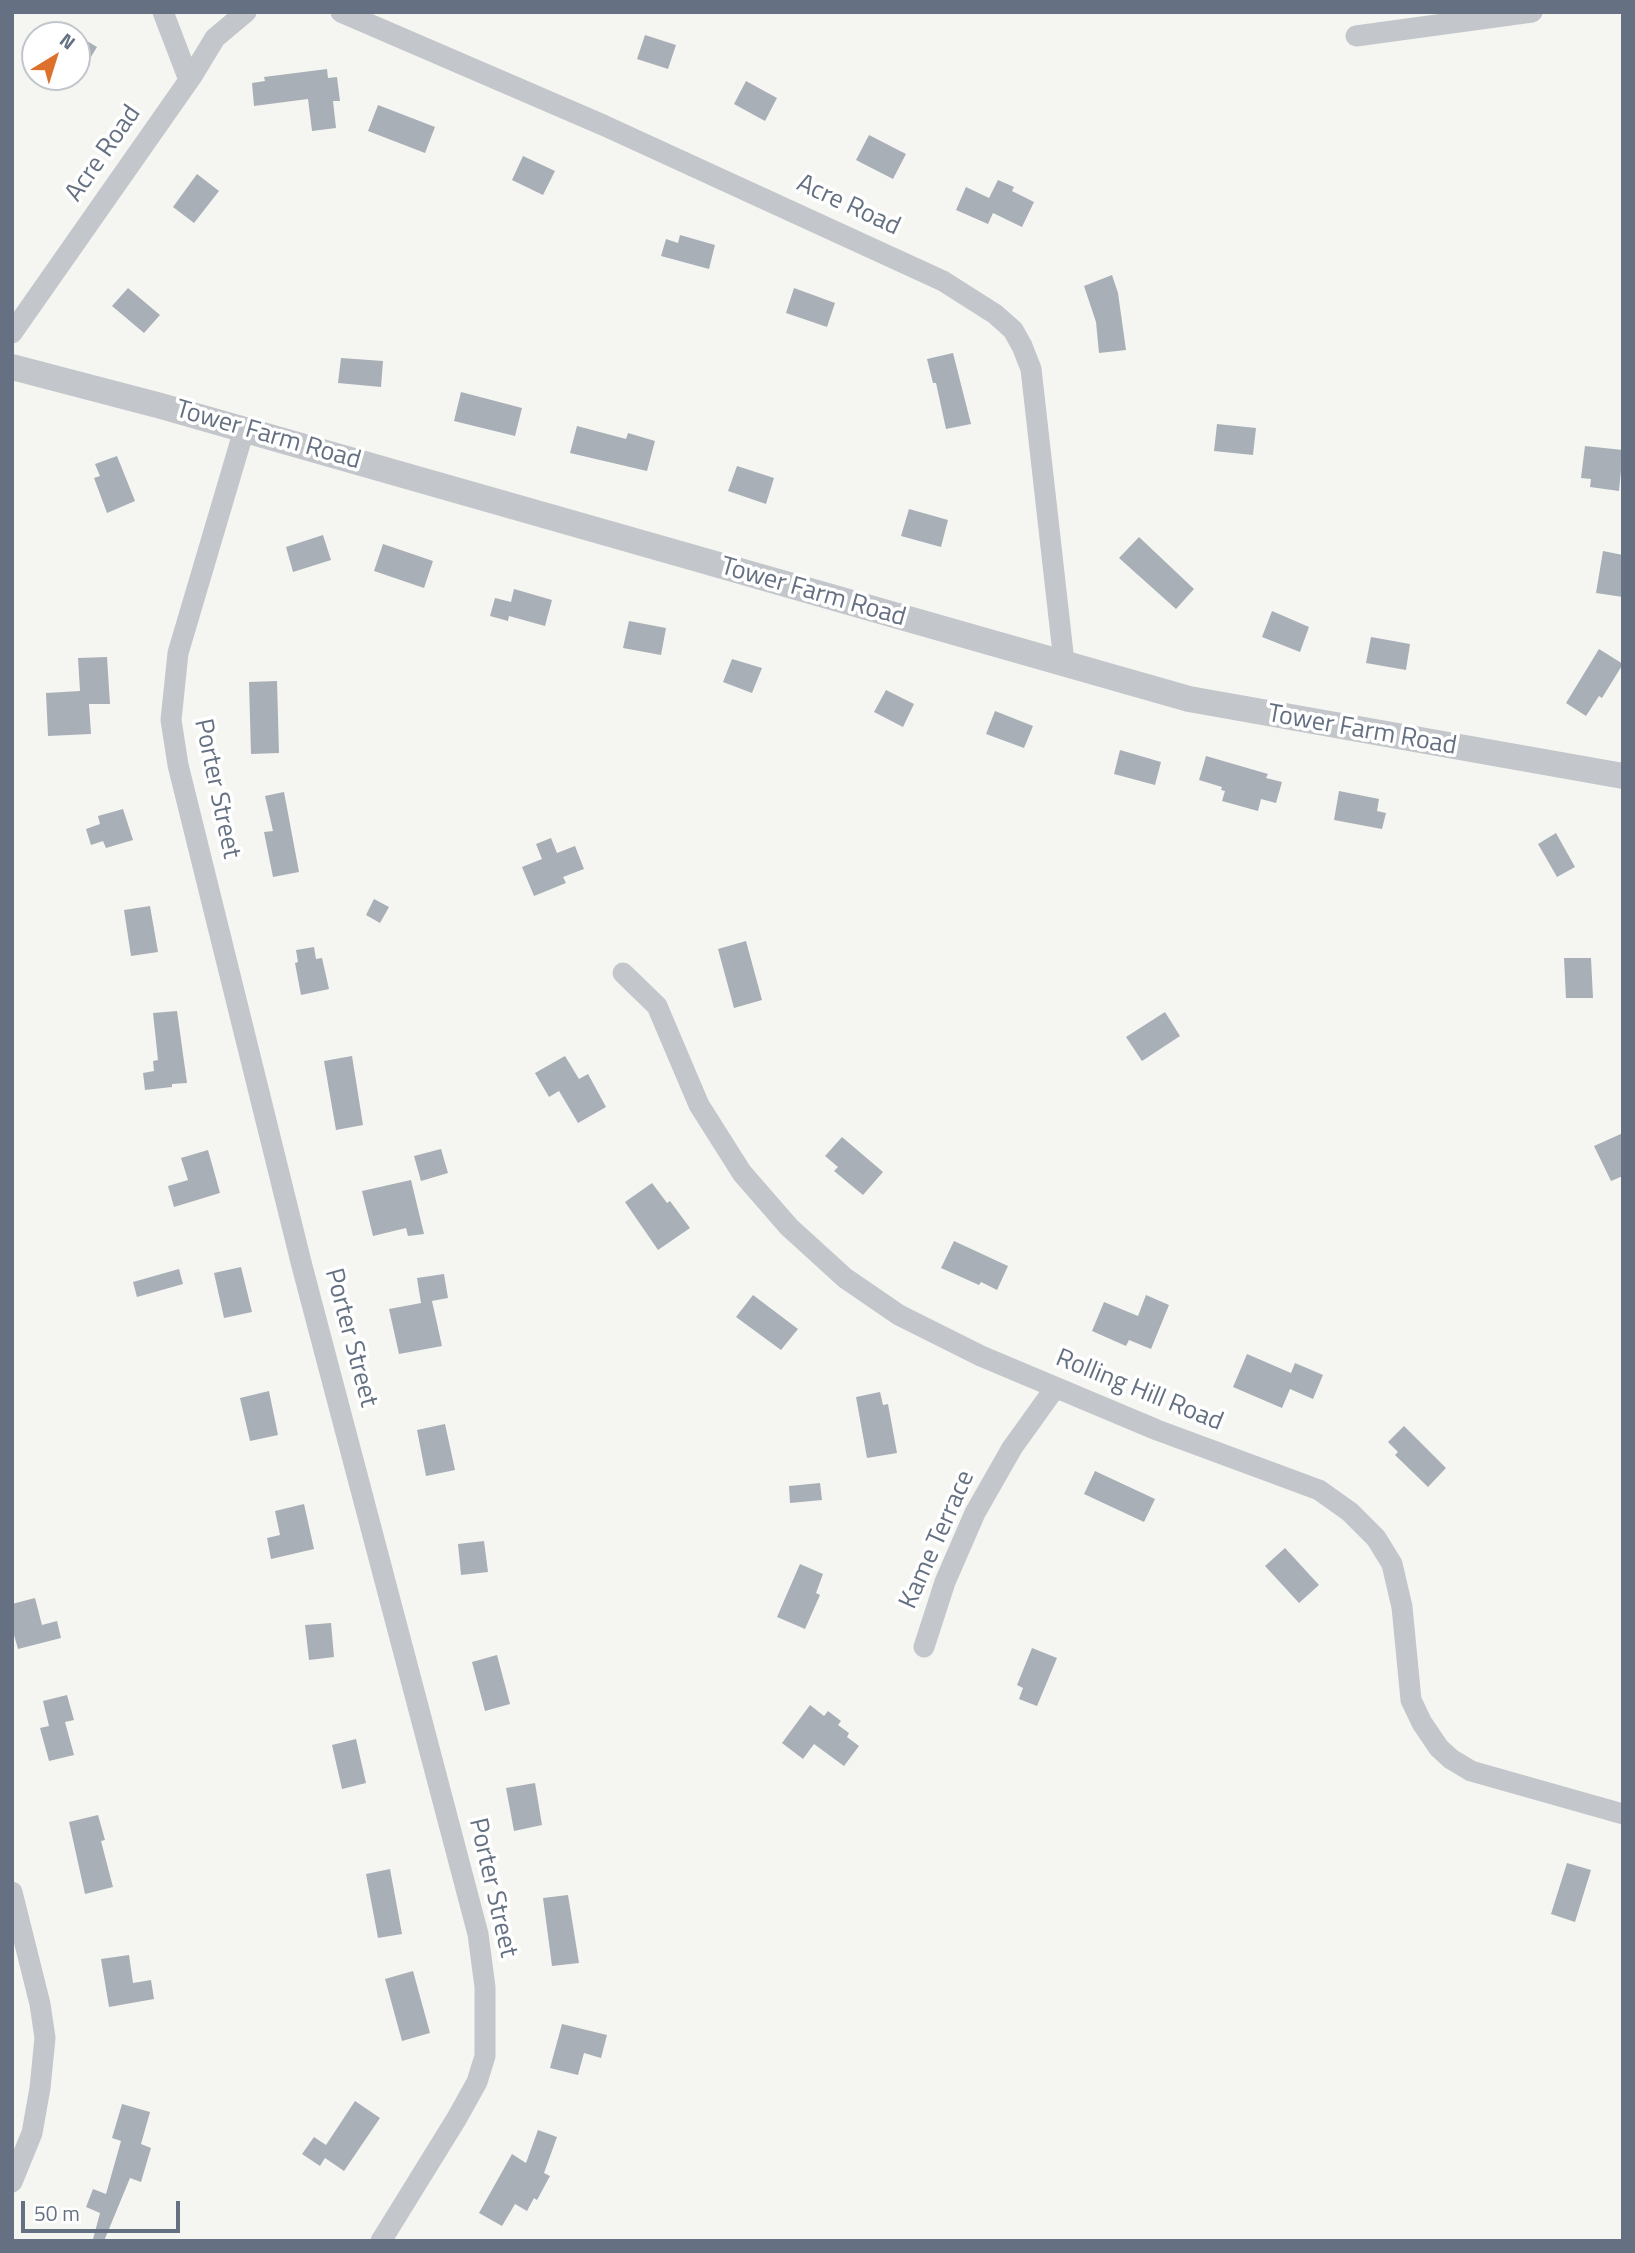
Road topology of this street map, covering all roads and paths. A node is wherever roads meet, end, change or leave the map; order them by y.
1 (163, 12) edge
2 (246, 12) edge
3 (341, 12) edge
4 (1532, 12) edge
5 (1356, 36) dead end
6 (189, 80) junction
7 (12, 333) edge
8 (12, 367) edge
9 (244, 430) junction
10 (1064, 662) junction
11 (1623, 776) edge
12 (623, 973) dead end
13 (1055, 1388) junction
14 (924, 1647) dead end
15 (1623, 1814) edge
16 (12, 1892) edge
17 (12, 2182) edge
18 (381, 2241) edge

1 - 6 street
2 - 6 street, Acre Road
3 - 10 street, Acre Road
4 - 5 street
6 - 7 street, Acre Road
8 - 9 street, Tower Farm Road
9 - 10 street, Tower Farm Road
9 - 18 street, Porter Street
10 - 11 street, Tower Farm Road
12 - 13 street, Rolling Hill Road
13 - 14 street, Kame Terrace
13 - 15 street, Rolling Hill Road
16 - 17 street

